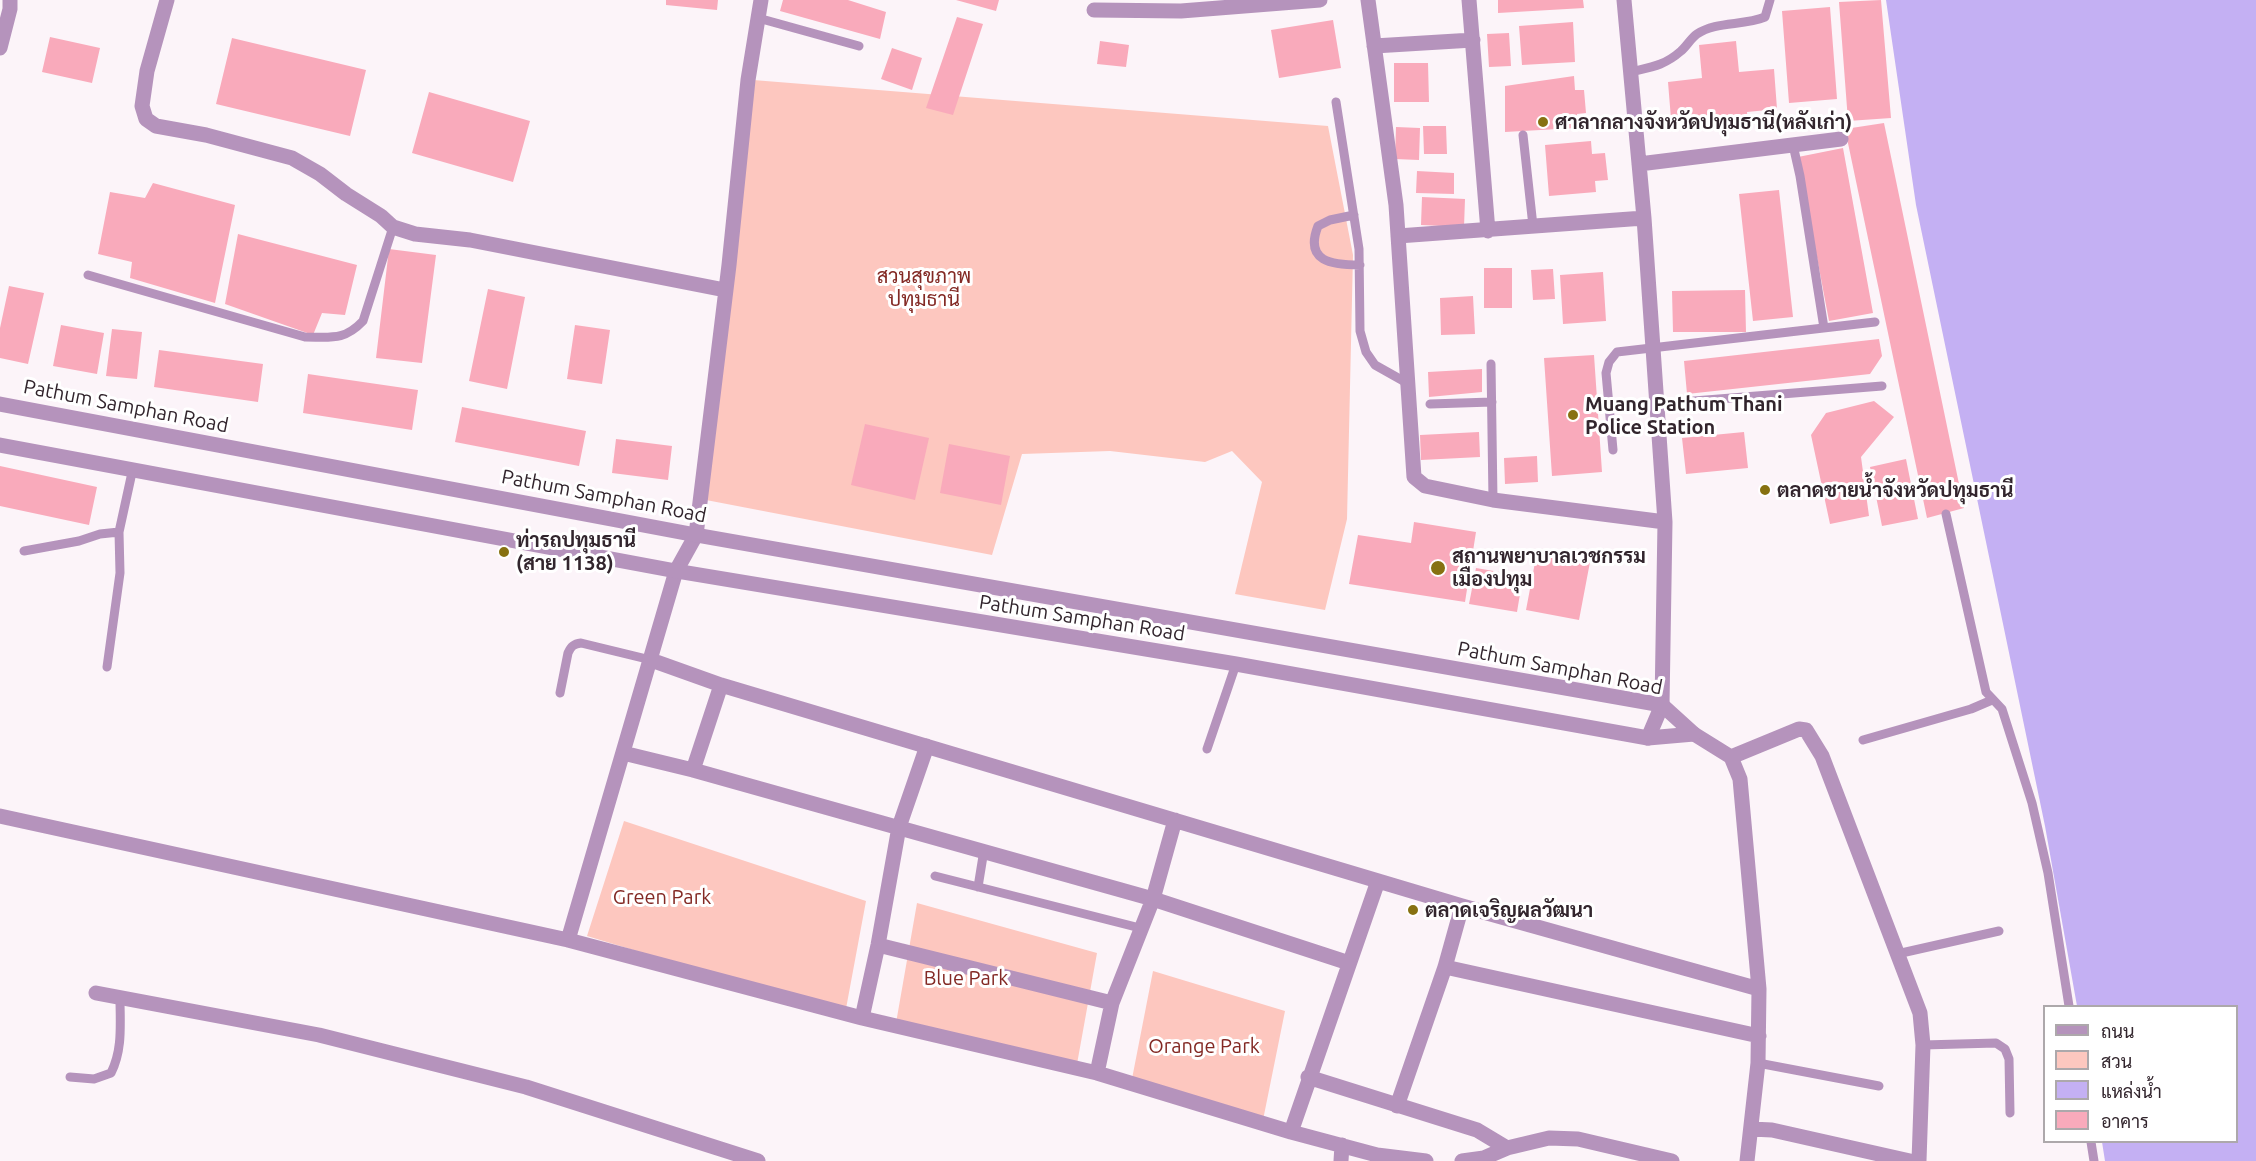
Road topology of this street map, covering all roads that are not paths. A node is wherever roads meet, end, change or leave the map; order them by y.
1 (10, 0) edge
2 (167, 0) edge
3 (761, 0) edge
4 (1320, 0) edge
5 (1368, 0) edge
6 (1469, 0) edge
7 (1624, 0) edge
8 (1770, 0) edge
9 (1094, 10) dead end
10 (758, 18) junction
11 (1473, 40) junction
12 (860, 46) dead end
13 (1374, 46) junction
14 (0, 48) edge
15 (1630, 72) junction
16 (1336, 102) dead end
17 (1523, 135) dead end
18 (1841, 139) dead end
19 (1793, 145) junction
20 (1639, 164) junction
21 (1354, 215) junction
22 (1644, 218) junction
23 (1533, 226) junction
24 (393, 227) junction
25 (1488, 231) junction
26 (1398, 236) junction
27 (1360, 265) junction
28 (88, 275) dead end
29 (725, 290) junction
30 (1875, 322) dead end
31 (1824, 328) junction
32 (1653, 347) junction
33 (1491, 364) dead end
34 (1407, 383) junction
35 (1882, 386) dead end
36 (1492, 402) junction
37 (0, 404) edge
38 (1430, 404) dead end
39 (1656, 404) junction
40 (0, 445) edge
41 (1613, 450) dead end
42 (133, 468) junction
43 (1493, 500) junction
44 (1946, 514) dead end
45 (1665, 522) junction
46 (119, 532) junction
47 (696, 535) junction
48 (24, 551) dead end
49 (676, 571) junction
50 (651, 660) junction
51 (1236, 664) junction
52 (107, 667) dead end
53 (721, 685) junction
54 (560, 693) dead end
55 (1992, 700) junction
56 (1662, 705) junction
57 (1694, 734) junction
58 (1648, 738) junction
59 (1863, 740) dead end
60 (927, 746) junction
61 (1207, 749) dead end
62 (623, 753) junction
63 (1731, 757) junction
64 (693, 770) junction
65 (0, 816) edge
66 (1175, 820) junction
67 (900, 827) junction
68 (984, 850) junction
69 (935, 876) dead end
70 (1378, 881) junction
71 (978, 887) junction
72 (1153, 899) junction
73 (1462, 906) junction
74 (1140, 928) junction
75 (1999, 931) dead end
76 (568, 940) junction
77 (878, 945) junction
78 (1897, 954) junction
79 (1349, 963) junction
80 (1445, 967) junction
81 (1759, 989) junction
82 (96, 993) dead end
83 (120, 997) junction
84 (1112, 1003) junction
85 (2069, 1005) edge
86 (862, 1018) junction
87 (1759, 1036) junction
88 (1923, 1045) junction
89 (1758, 1063) junction
90 (1097, 1073) junction
91 (70, 1077) dead end
92 (1308, 1077) junction
93 (1879, 1086) dead end
94 (1397, 1106) junction
95 (2010, 1113) dead end
96 (1751, 1129) junction
97 (1291, 1132) junction
98 (2091, 1143) edge
99 (1342, 1145) junction
100 (1508, 1148) junction
101 (758, 1161) edge
102 (1341, 1161) edge
103 (1426, 1161) edge
104 (1462, 1161) edge
105 (1672, 1161) edge
106 (1746, 1161) edge
107 (1910, 1161) edge
108 (1919, 1161) edge
109 (2094, 1161) edge

1 - 14 street
2 - 24 street
3 - 10 street
4 - 9 street
5 - 13 street
6 - 11 street
7 - 15 street
8 - 15 lane
10 - 12 lane
10 - 29 street
11 - 13 street
11 - 25 street
13 - 26 street
15 - 20 street
16 - 21 lane
17 - 23 lane
18 - 19 street
19 - 20 street
19 - 31 lane
20 - 22 street
21 - 27 lane
21 - 27 lane
22 - 23 street
22 - 32 street
23 - 25 street
24 - 28 lane
24 - 29 street
25 - 26 street
26 - 34 street
27 - 34 lane
29 - 47 street
30 - 31 lane
31 - 32 lane
32 - 39 street
32 - 41 lane
33 - 36 lane
34 - 43 street
35 - 39 lane
36 - 38 lane
36 - 43 lane
37 - 47 street, Pathum Samphan Road
39 - 45 street
40 - 42 street, Pathum Samphan Road
42 - 46 lane
42 - 49 street, Pathum Samphan Road
43 - 45 street
44 - 55 lane
45 - 56 street
46 - 48 lane
46 - 52 lane
47 - 49 street
47 - 56 street, Pathum Samphan Road
49 - 50 street
49 - 51 street, Pathum Samphan Road
50 - 53 street
50 - 54 lane
50 - 62 street
51 - 58 street, Pathum Samphan Road
51 - 61 lane
53 - 60 street
53 - 64 street
55 - 59 lane
55 - 85 lane
56 - 57 street, Pathum Samphan Road
56 - 58 street
57 - 58 street, Pathum Samphan Road
57 - 63 street
60 - 66 street
60 - 67 street
62 - 64 street
62 - 76 street
63 - 78 street
63 - 81 street
64 - 67 street
65 - 76 street
66 - 70 street
66 - 72 street
67 - 68 street
67 - 77 street
68 - 71 lane
68 - 72 street
69 - 71 lane
70 - 73 street
70 - 79 street
71 - 74 lane
72 - 74 street
72 - 79 street
73 - 80 street
73 - 81 street
74 - 84 street
75 - 78 lane
76 - 86 street
77 - 84 street
77 - 86 street
78 - 88 street
79 - 92 street
80 - 87 street
80 - 94 street
81 - 87 street
82 - 83 street
83 - 91 lane
83 - 101 street
84 - 90 street
86 - 90 street
87 - 89 street
88 - 95 lane
88 - 108 street
89 - 93 lane
89 - 96 street
90 - 97 street
92 - 94 street
92 - 97 street
94 - 100 street
96 - 106 street
96 - 107 street
97 - 99 street
98 - 109 lane
99 - 102 street
99 - 103 street
100 - 104 street
100 - 105 street

